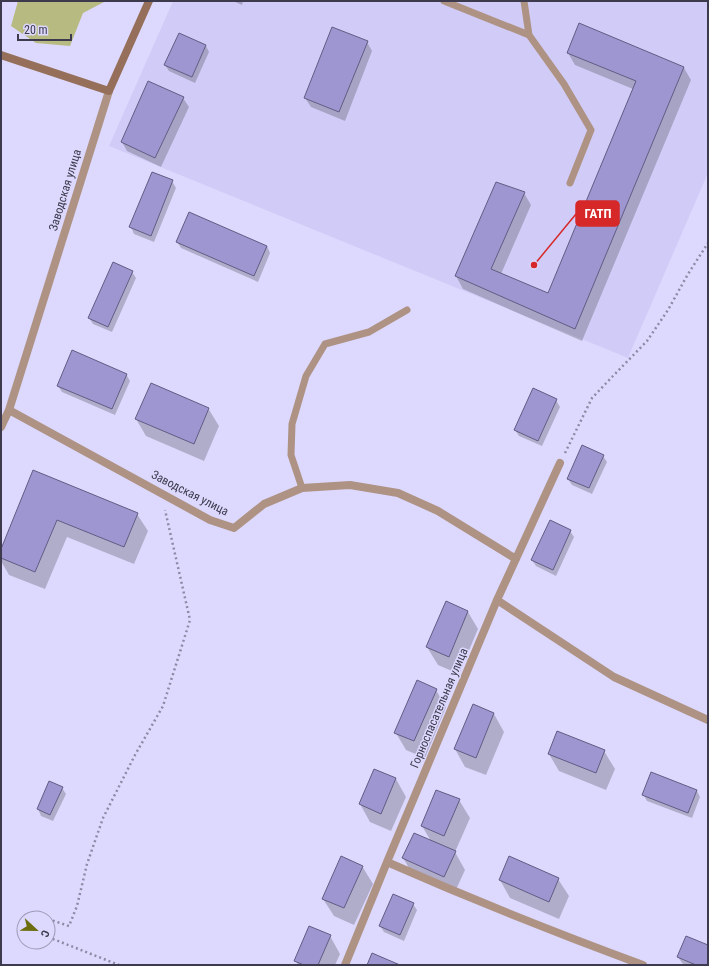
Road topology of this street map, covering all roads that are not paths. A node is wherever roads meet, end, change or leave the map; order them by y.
1 (149, 1) edge
2 (444, 1) edge
3 (524, 1) edge
4 (529, 35) junction
5 (1, 55) edge
6 (109, 91) junction
7 (570, 183) dead end
8 (407, 310) dead end
9 (9, 410) junction
10 (1, 427) edge
11 (560, 463) road end
12 (302, 488) junction
13 (516, 559) junction
14 (497, 600) junction
15 (708, 720) edge
16 (387, 862) junction
17 (345, 965) edge
18 (643, 965) edge

1 - 6 street
2 - 4 lane
3 - 4 lane
4 - 7 lane
5 - 6 street
6 - 9 street, Заводская улица
8 - 12 lane
9 - 10 street, Заводская улица
9 - 12 street, Заводская улица
11 - 13 street, Горноспасательная улица
12 - 13 street, Заводская улица
13 - 14 street, Горноспасательная улица
14 - 15 street
14 - 16 street, Горноспасательная улица
16 - 17 street, Горноспасательная улица
16 - 18 street

